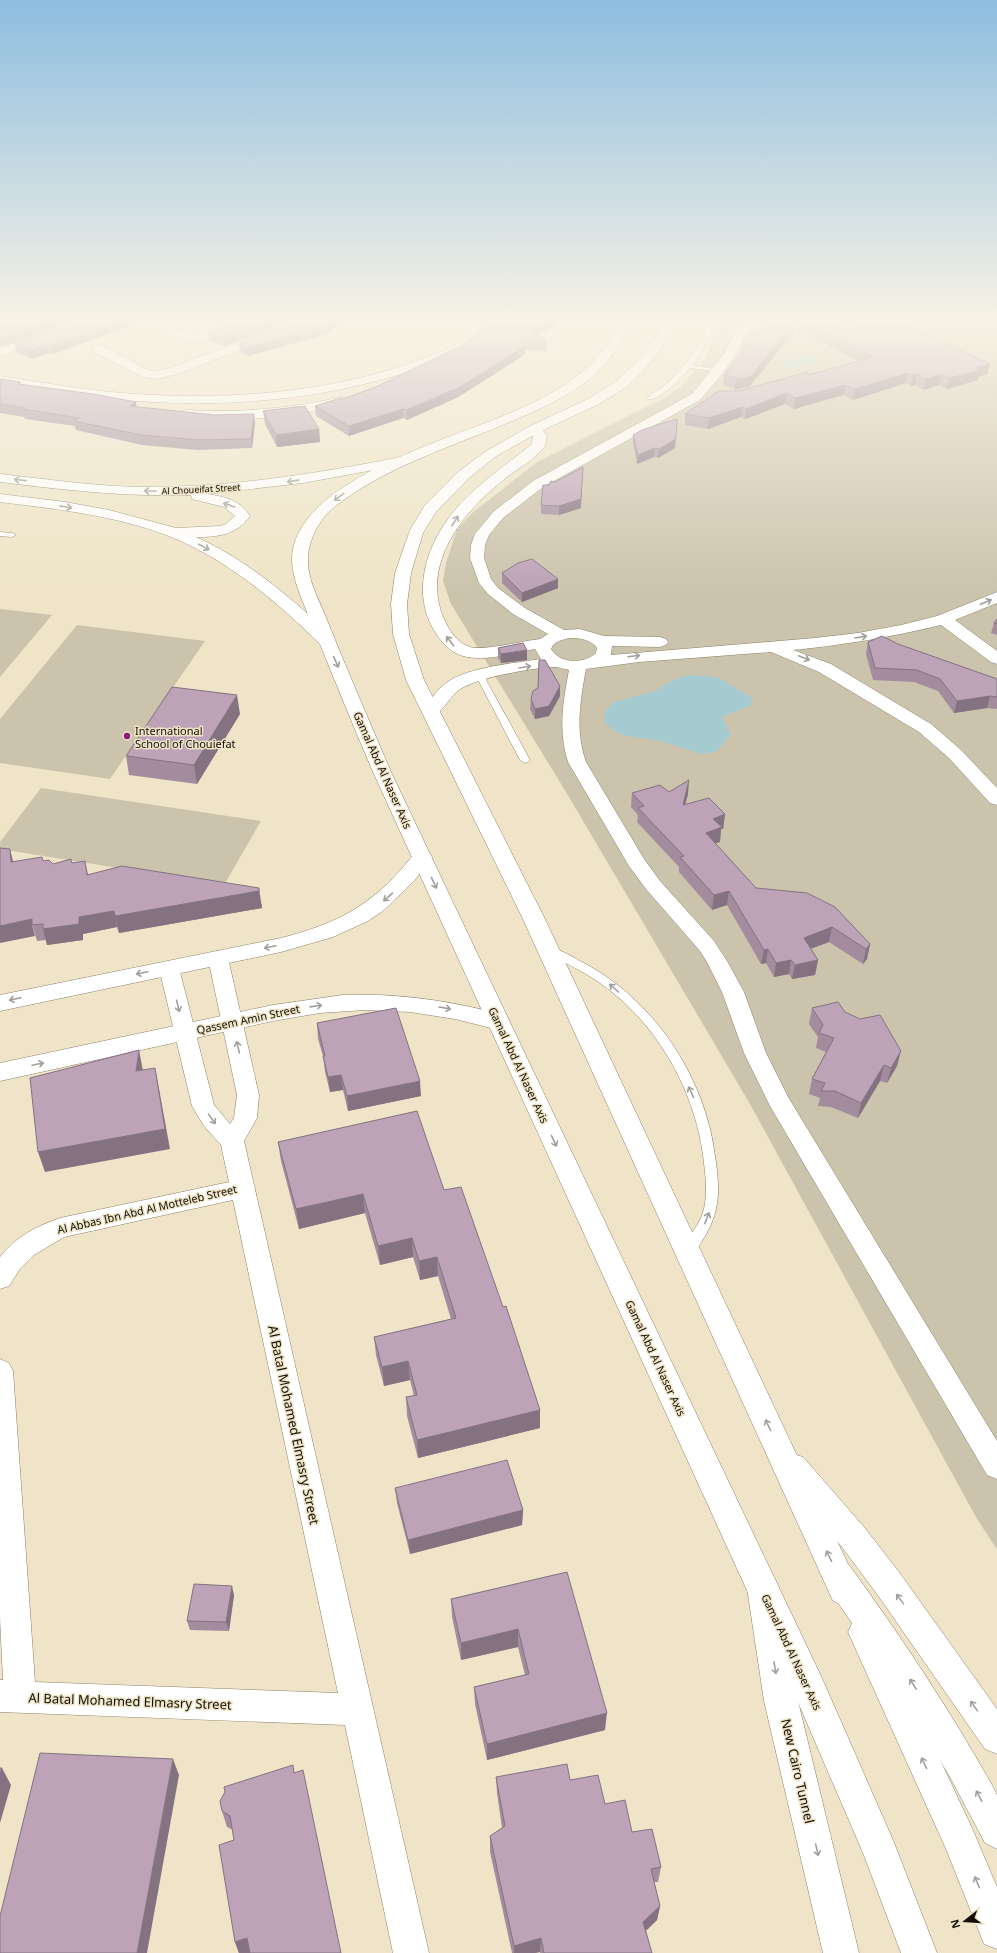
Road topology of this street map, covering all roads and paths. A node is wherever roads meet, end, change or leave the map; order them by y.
1 (161, 409) edge
2 (303, 409) edge
3 (525, 409) edge
4 (576, 409) edge
5 (674, 409) edge
6 (535, 429) junction
7 (400, 461) junction
8 (0, 478) edge
9 (175, 491) junction
10 (0, 498) edge
11 (172, 532) junction
12 (0, 534) edge
13 (12, 535) dead end
14 (997, 584) edge
15 (997, 597) edge
16 (943, 619) junction
17 (560, 634) junction
18 (327, 641) junction
19 (600, 641) junction
20 (833, 641) junction
21 (545, 642) junction
22 (770, 647) junction
23 (484, 653) junction
24 (997, 659) edge
25 (556, 662) junction
26 (587, 664) junction
27 (488, 674) junction
28 (836, 674) junction
29 (431, 710) junction
30 (525, 760) dead end
31 (997, 799) edge
32 (422, 857) junction
33 (549, 950) junction
34 (218, 958) junction
35 (169, 968) junction
36 (0, 1002) edge
37 (232, 1022) junction
38 (499, 1022) junction
39 (185, 1033) junction
40 (0, 1072) edge
41 (232, 1141) junction
42 (243, 1188) junction
43 (687, 1251) junction
44 (0, 1279) edge
45 (0, 1371) edge
46 (781, 1454) junction
47 (997, 1466) edge
48 (838, 1576) junction
49 (763, 1588) junction
50 (10, 1697) edge
51 (357, 1710) junction
52 (997, 1737) edge
53 (997, 1831) edge
54 (997, 1931) edge
55 (411, 1953) edge
56 (841, 1953) edge
57 (919, 1953) edge

1 - 2 street
3 - 7 main road, Gamal Abd Al Naser Axis
4 - 6 main road
5 - 17 street
23 -> 6 street
6 - 29 main road
7 -> 9 main road, Al Choueifat Street
7 -> 18 main road, Gamal Abd Al Naser Axis
9 -> 8 main road, Al Choueifat Street
11 -> 9 main road
10 -> 11 main road
11 -> 18 main road
12 - 13 lane
14 - 19 street
16 -> 15 street
20 -> 16 street
16 - 24 street
17 - 19 street
17 - 21 street
18 -> 32 main road, Gamal Abd Al Naser Axis
19 - 26 street
20 - 22 street
20 - 28 street
21 - 23 street
21 - 25 street
26 -> 22 street
22 -> 28 street
23 - 27 street
25 - 26 street
27 -> 25 street
26 - 47 street
27 - 29 street
27 - 30 lane
28 - 31 street
29 - 33 main road
32 -> 34 main road
32 -> 38 main road, Gamal Abd Al Naser Axis
33 - 43 main road
43 -> 33 lane
34 - 35 main road
34 - 37 street
35 -> 36 main road
35 -> 39 street
37 -> 38 main road, Qassem Amin Street
37 - 39 main road, Qassem Amin Street
41 -> 37 street
38 -> 49 main road, Gamal Abd Al Naser Axis
40 -> 39 main road, Qassem Amin Street
39 -> 41 street
41 - 42 street, Al Batal Mohamed Elmasry Street
42 - 44 street, Al Abbas Ibn Abd Al Motteleb Street
42 - 51 street, Al Batal Mohamed Elmasry Street
46 -> 43 main road
45 - 50 street
48 -> 46 main road
52 -> 46 main road
53 -> 48 main road
54 -> 48 main road
49 -> 56 main road, New Cairo Tunnel
49 - 57 main road, Gamal Abd Al Naser Axis
50 - 51 street, Al Batal Mohamed Elmasry Street
51 - 55 street, Al Batal Mohamed Elmasry Street

